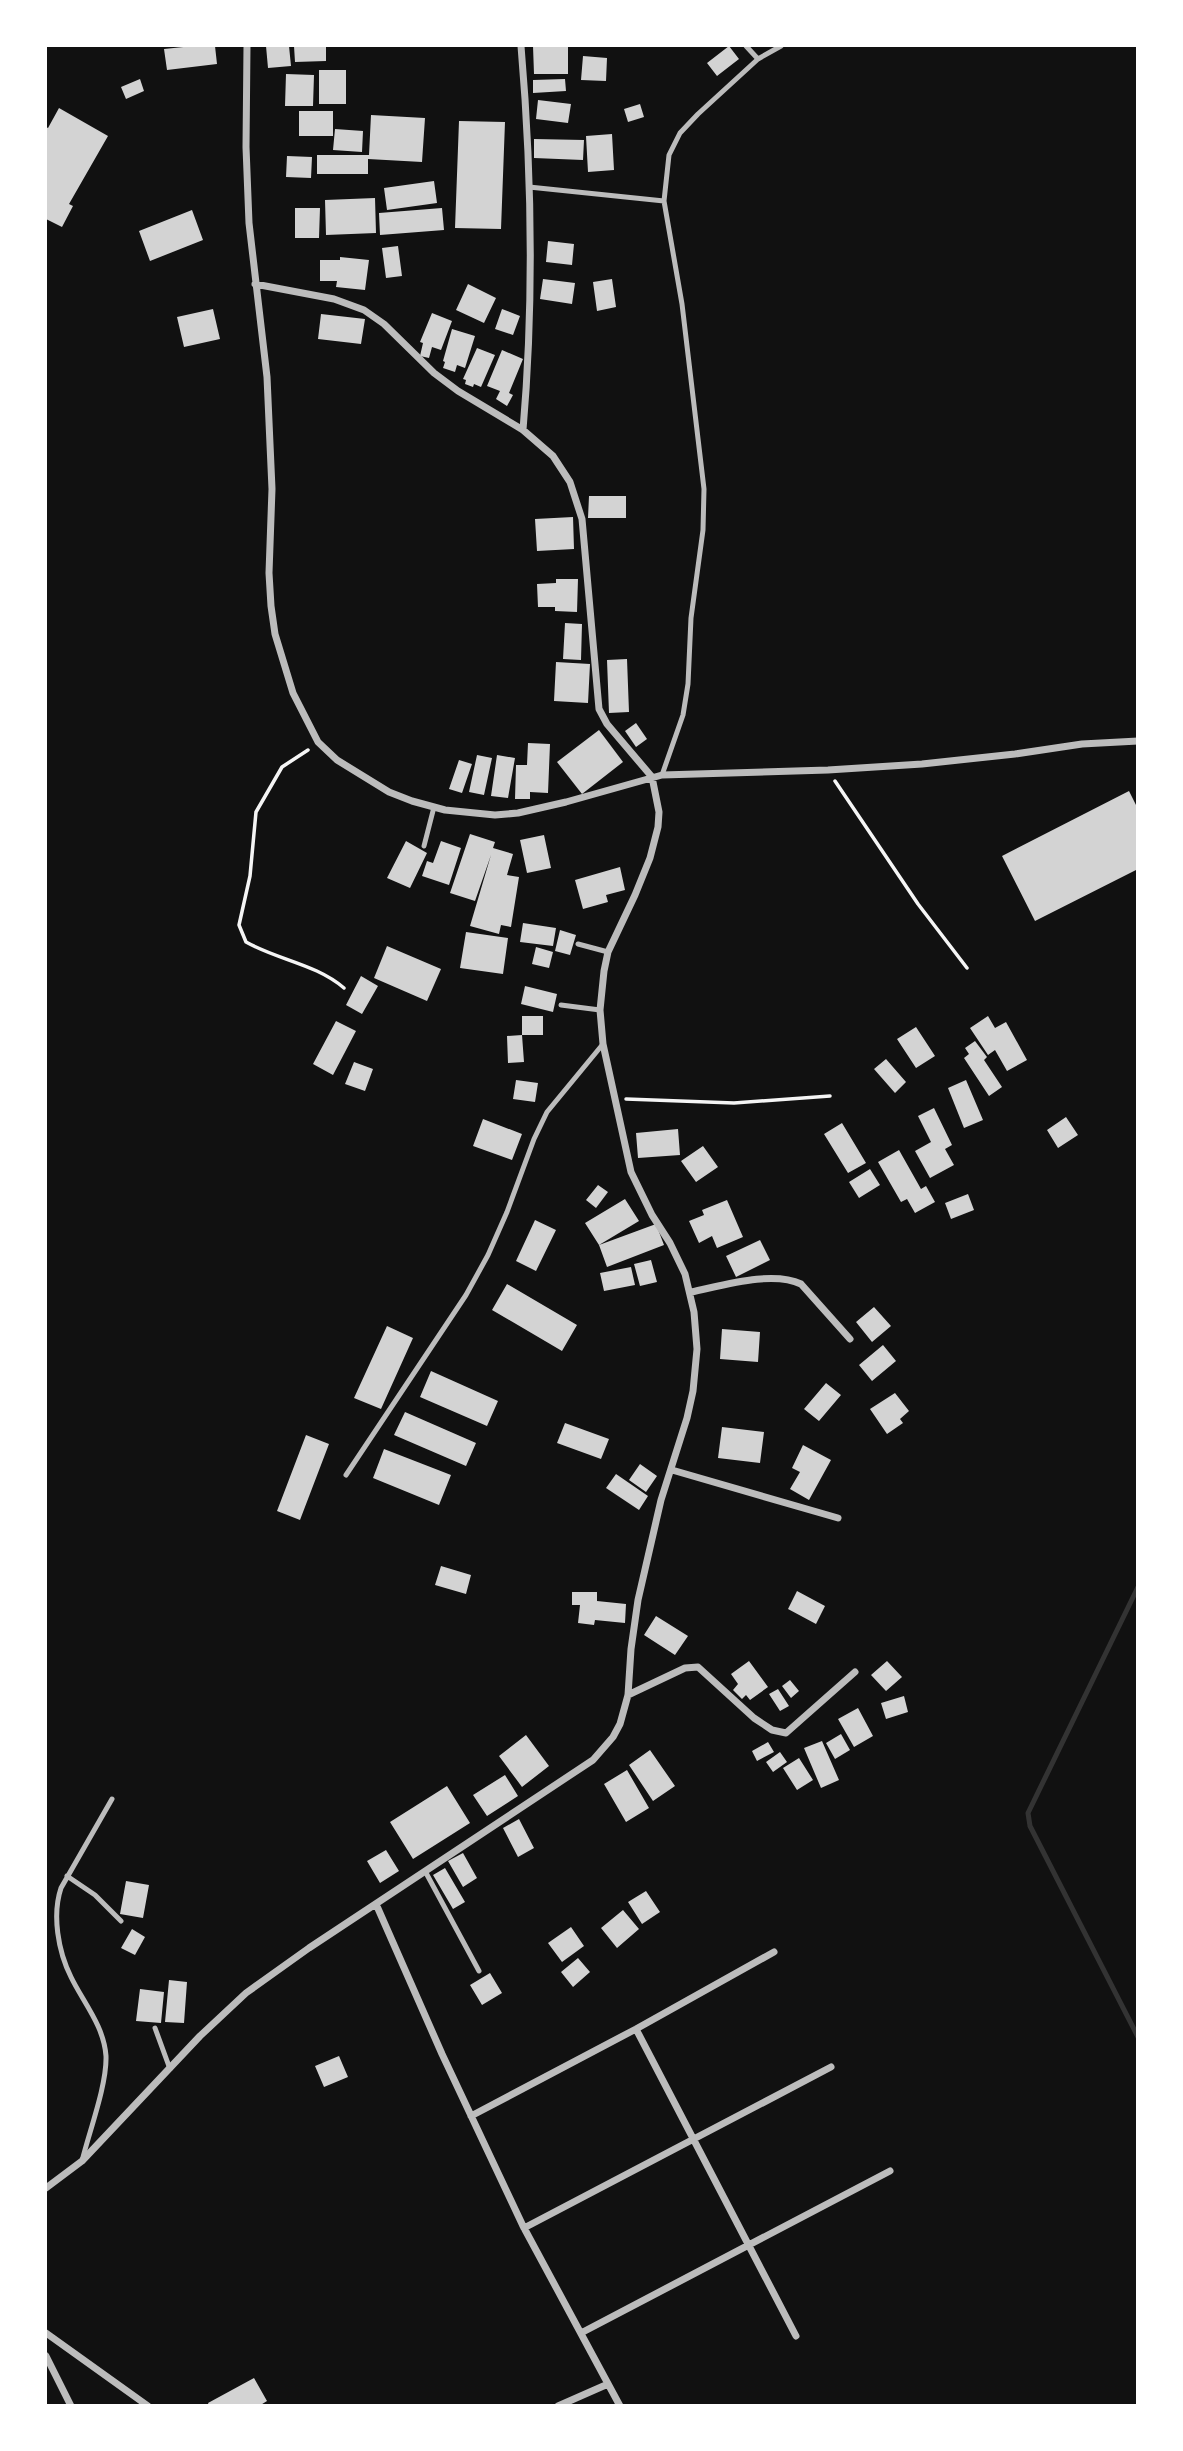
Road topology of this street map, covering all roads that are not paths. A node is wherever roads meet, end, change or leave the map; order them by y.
1 (247, 46) edge
2 (521, 46) edge
3 (746, 46) edge
4 (781, 46) edge
5 (758, 58) junction
6 (529, 187) junction
7 (664, 201) junction
8 (255, 284) junction
9 (523, 430) junction
10 (1138, 741) edge
11 (662, 775) junction
12 (652, 777) junction
13 (434, 807) junction
14 (424, 846) dead end
15 (578, 944) dead end
16 (608, 952) junction
17 (561, 1005) dead end
18 (600, 1010) junction
19 (603, 1044) junction
20 (691, 1292) junction
21 (850, 1339) dead end
22 (672, 1470) junction
23 (346, 1475) dead end
24 (838, 1518) dead end
25 (855, 1672) dead end
26 (628, 1695) junction
27 (112, 1799) dead end
28 (425, 1871) junction
29 (67, 1876) junction
30 (376, 1904) junction
31 (121, 1921) dead end
32 (774, 1952) dead end
33 (480, 1971) dead end
34 (155, 2028) dead end
35 (636, 2028) junction
36 (831, 2067) dead end
37 (170, 2069) junction
38 (471, 2116) junction
39 (694, 2139) junction
40 (82, 2161) junction
41 (890, 2171) dead end
42 (46, 2188) edge
43 (524, 2228) junction
44 (749, 2245) junction
45 (46, 2333) edge
46 (581, 2333) junction
47 (796, 2336) dead end
48 (46, 2356) edge
49 (608, 2384) junction
50 (71, 2406) edge
51 (148, 2406) edge
52 (558, 2406) edge
53 (620, 2406) edge

1 - 8 street
2 - 6 street
3 - 5 lane
4 - 5 lane
5 - 7 lane
6 - 7 lane
6 - 9 street
7 - 11 lane
8 - 9 street
8 - 13 street
9 - 12 street
10 - 11 street
11 - 12 street
12 - 13 street
12 - 16 street
13 - 14 lane
15 - 16 lane
16 - 18 street
17 - 18 lane
18 - 19 street
19 - 20 street
19 - 23 lane
20 - 21 street
20 - 22 street
22 - 24 street
22 - 26 street
25 - 26 street
26 - 28 street
27 - 29 lane
28 - 30 street
28 - 33 lane
29 - 31 lane
29 - 40 lane
30 - 37 street
30 - 38 street
32 - 35 street
34 - 37 lane
35 - 38 street
35 - 39 street
36 - 39 street
37 - 40 street
38 - 43 street
39 - 43 street
39 - 44 street
40 - 42 street
41 - 44 street
43 - 46 street
44 - 46 street
44 - 47 street
45 - 51 street
46 - 49 street
48 - 50 street
49 - 52 street
49 - 53 street

